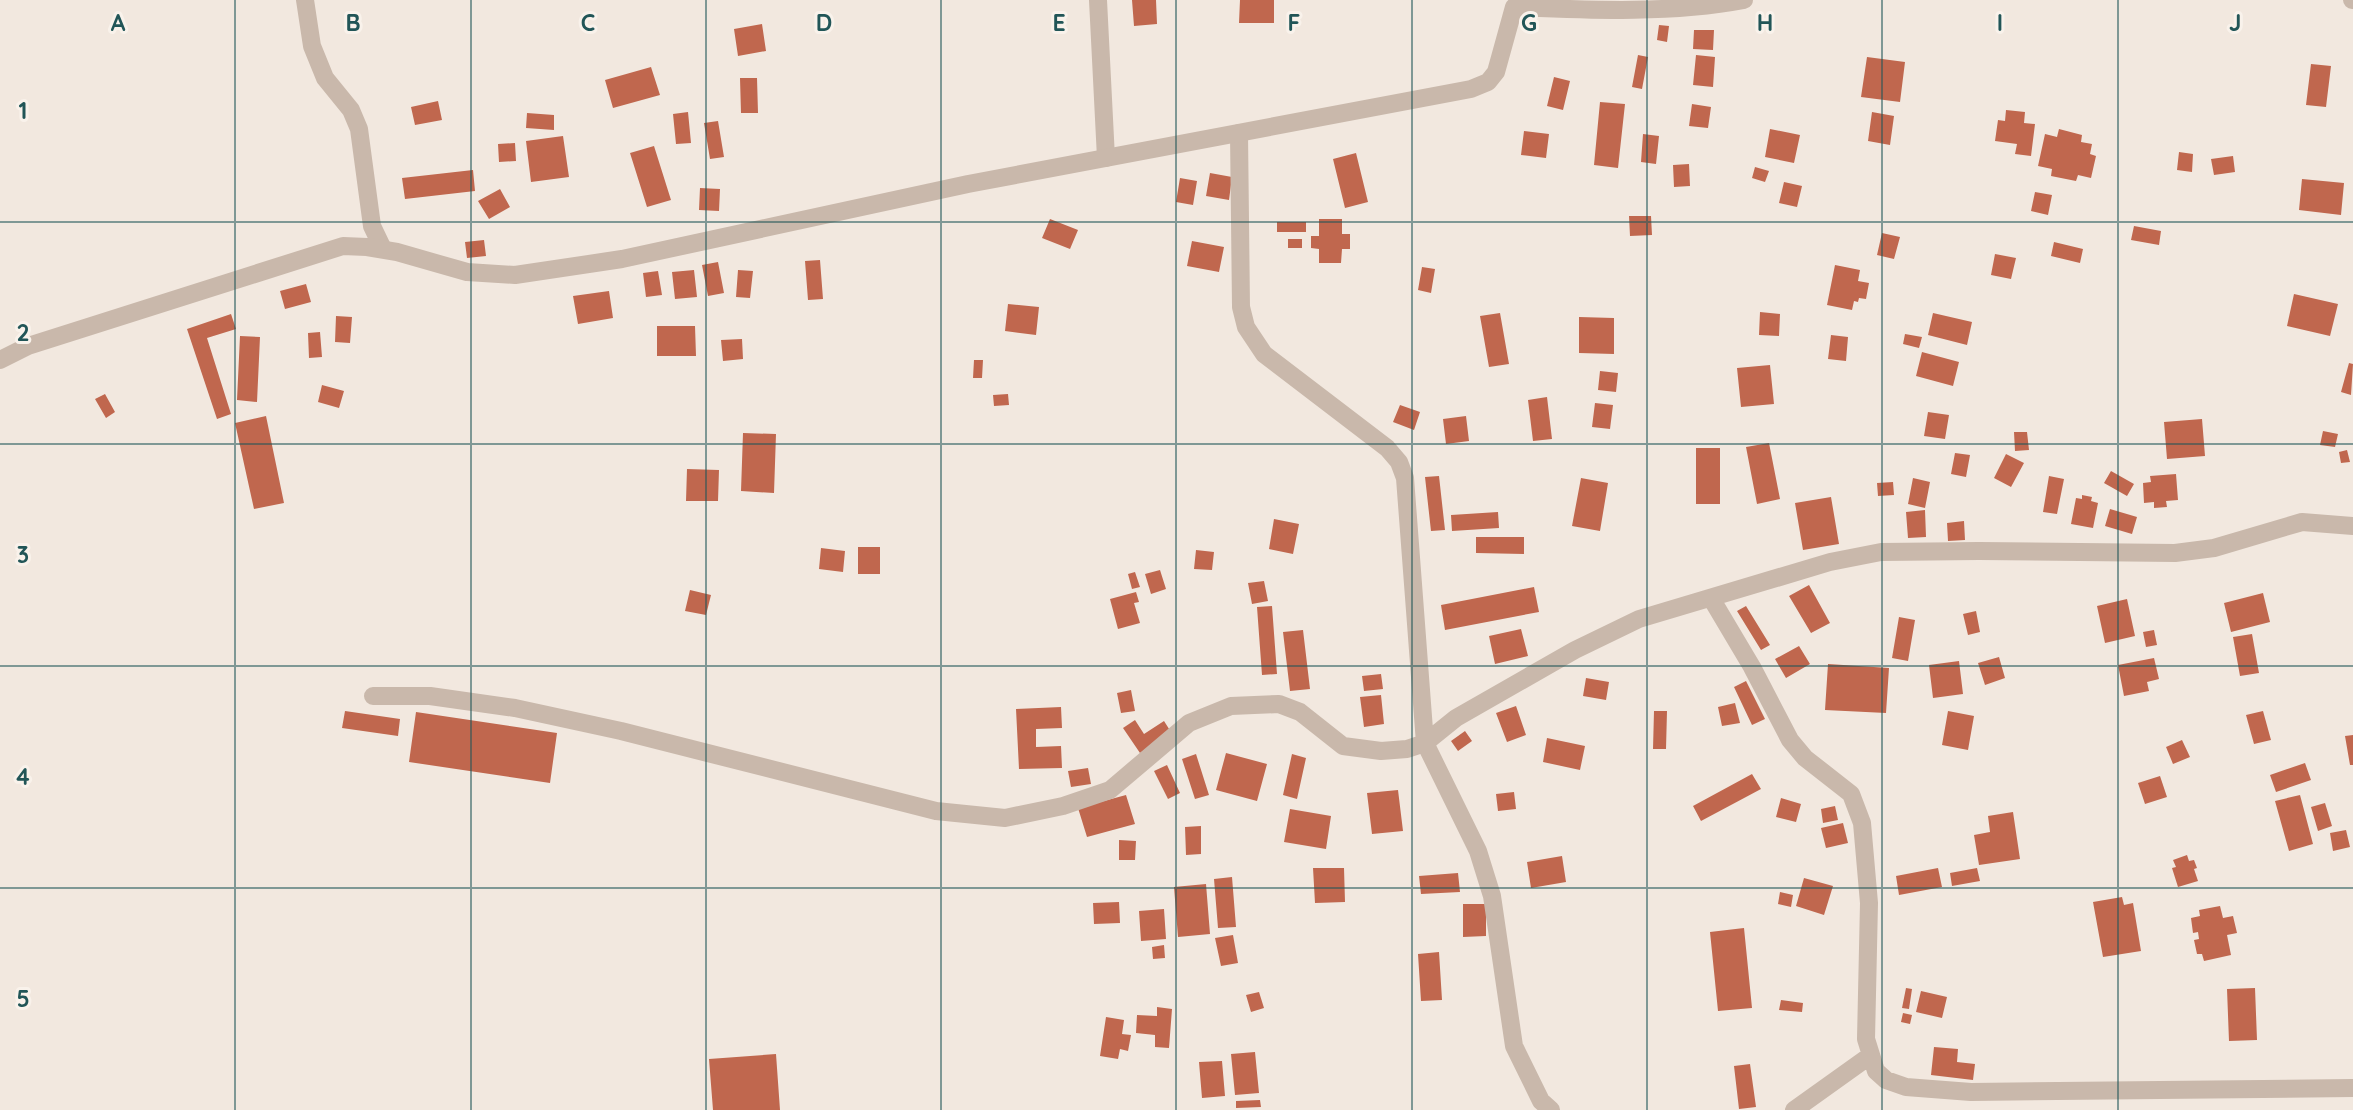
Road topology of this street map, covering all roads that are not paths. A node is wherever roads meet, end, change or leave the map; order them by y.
1 (305, 0) edge
2 (1098, 0) edge
3 (1744, 0) edge
4 (1514, 4) edge
5 (1239, 133) junction
6 (1106, 158) junction
7 (383, 249) junction
8 (0, 360) edge
9 (2353, 526) edge
10 (1711, 597) junction
11 (373, 696) dead end
12 (1425, 743) junction
13 (1871, 1055) junction
14 (2353, 1088) edge
15 (1544, 1107) edge
16 (1794, 1110) edge

1 - 7 street
2 - 6 street
3 - 4 street
4 - 5 street
5 - 6 street
5 - 12 street
6 - 7 street
7 - 8 street
9 - 10 street
10 - 12 street
10 - 13 street
11 - 12 street
12 - 15 street
13 - 14 street
13 - 16 street

